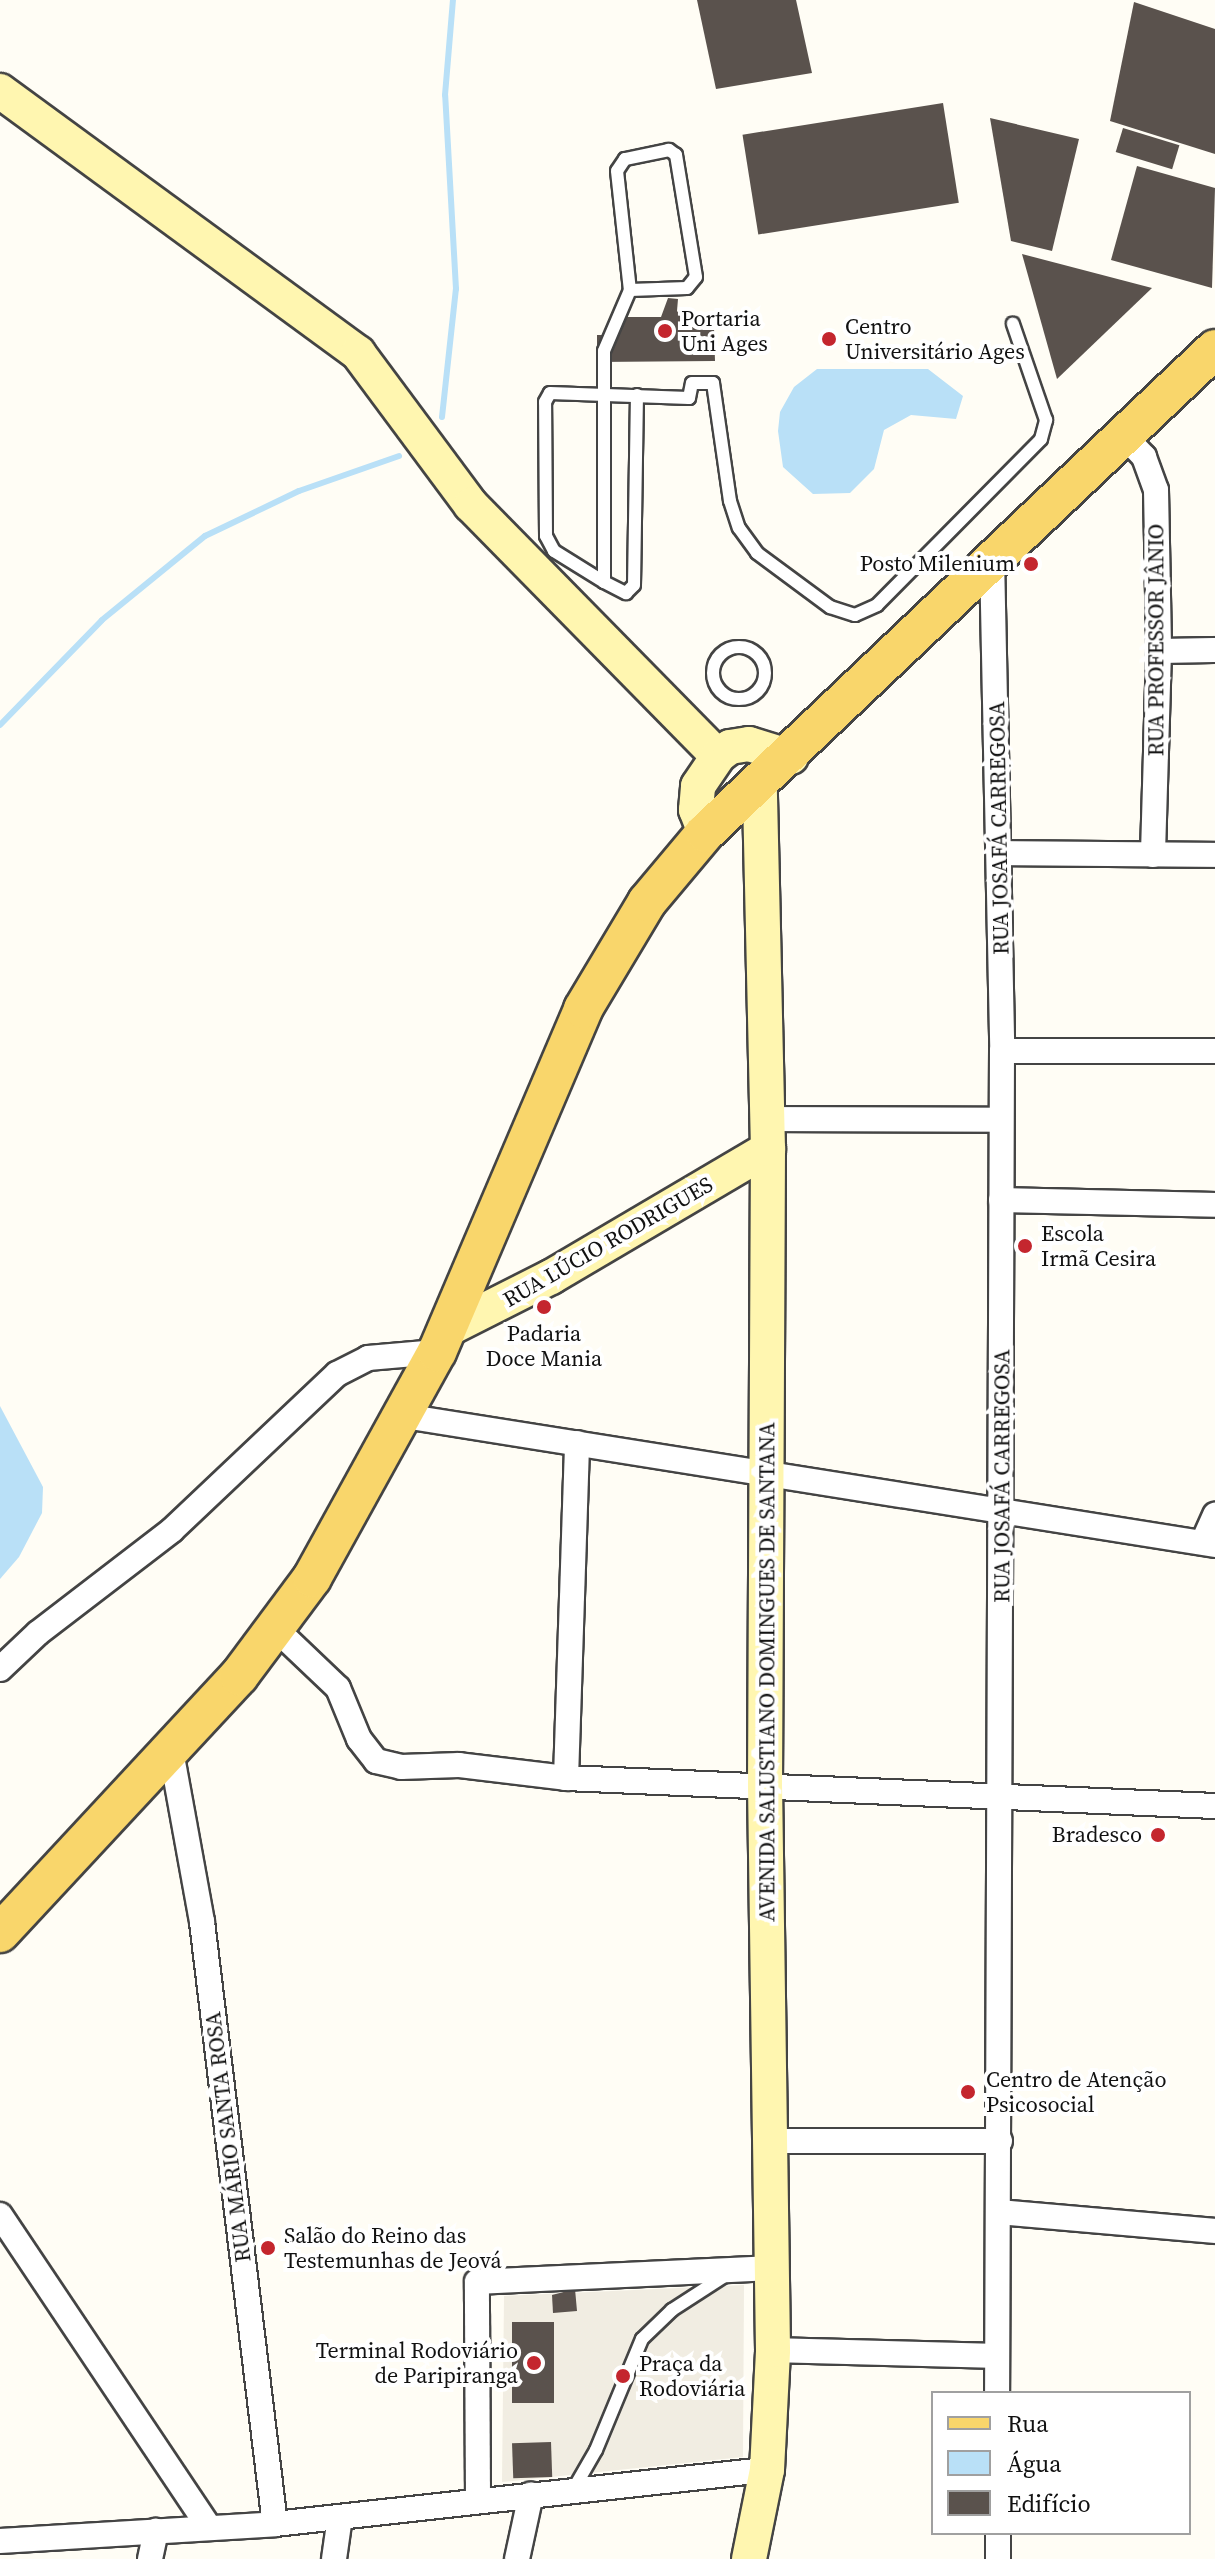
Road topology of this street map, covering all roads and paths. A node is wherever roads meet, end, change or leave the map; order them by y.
1 (0, 91) edge
2 (630, 290) junction
3 (1013, 324) dead end
4 (1215, 349) edge
5 (604, 394) junction
6 (637, 395) junction
7 (1124, 436) junction
8 (992, 558) junction
9 (604, 582) junction
10 (1215, 650) edge
11 (754, 651) joint
12 (1159, 651) junction
13 (718, 756) junction
14 (791, 757) junction
15 (760, 783) junction
16 (705, 833) junction
17 (1001, 853) junction
18 (1153, 855) junction
19 (1215, 855) edge
20 (1002, 1051) junction
21 (1215, 1051) edge
22 (1000, 1120) junction
23 (768, 1134) junction
24 (1001, 1200) junction
25 (1215, 1205) edge
26 (441, 1341) junction
27 (404, 1416) junction
28 (577, 1443) junction
29 (767, 1476) junction
30 (1003, 1507) junction
31 (1215, 1515) edge
32 (1209, 1544) edge
33 (277, 1630) junction
34 (0, 1669) edge
35 (171, 1751) junction
36 (566, 1778) junction
37 (765, 1787) junction
38 (998, 1797) junction
39 (1215, 1806) edge
40 (0, 1933) edge
41 (769, 2141) junction
42 (1000, 2141) junction
43 (999, 2212) junction
44 (0, 2215) edge
45 (1215, 2231) edge
46 (772, 2268) junction
47 (736, 2270) junction
48 (773, 2350) junction
49 (997, 2356) junction
50 (997, 2391) edge
51 (767, 2470) junction
52 (573, 2490) junction
53 (531, 2494) junction
54 (478, 2498) junction
55 (340, 2517) junction
56 (275, 2524) junction
57 (208, 2526) junction
58 (156, 2531) junction
59 (998, 2535) edge
60 (0, 2541) edge
61 (150, 2559) edge
62 (334, 2559) edge
63 (517, 2559) edge
64 (749, 2559) edge
65 (998, 2559) edge

1 - 13 street
2 - 2 lane
2 - 5 lane
3 - 6 lane
4 - 7 main road
5 - 6 lane
5 - 9 lane
5 - 9 lane
6 - 9 lane
7 - 8 main road
7 - 12 street, RUA PROFESSOR JÂNIO
8 - 14 main road
8 - 17 street, RUA JOSAFÁ CARREGOSA
10 - 12 street
11 - 11 lane
12 - 18 street, RUA PROFESSOR JÂNIO
13 - 14 street
13 - 16 street
14 - 15 main road
15 - 16 main road
15 - 23 street, AVENIDA SALUSTIANO DOMINGUES DE SANTANA
16 - 26 main road
17 - 18 street
17 - 20 street, RUA JOSAFÁ CARREGOSA
18 - 19 street
20 - 21 street
20 - 22 street, RUA JOSAFÁ CARREGOSA
22 - 23 street
22 - 24 street, RUA JOSAFÁ CARREGOSA
23 - 26 street, RUA LÚCIO RODRIGUES
23 - 29 street, AVENIDA SALUSTIANO DOMINGUES DE SANTANA
24 - 25 street
24 - 30 street, RUA JOSAFÁ CARREGOSA
26 - 27 main road
26 - 34 street
27 - 28 street
27 - 33 main road
28 - 29 street
28 - 36 street
29 - 30 street
29 - 37 street, AVENIDA SALUSTIANO DOMINGUES DE SANTANA
30 - 32 street
30 - 38 street, RUA JOSAFÁ CARREGOSA
31 - 32 street
33 - 35 main road
33 - 36 street
35 - 40 main road
35 - 56 street, RUA MÁRIO SANTA ROSA
36 - 37 street
37 - 38 street
37 - 41 street, AVENIDA SALUSTIANO DOMINGUES DE SANTANA
38 - 39 street
38 - 42 street, RUA JOSAFÁ CARREGOSA
41 - 42 street
41 - 46 street, AVENIDA SALUSTIANO DOMINGUES DE SANTANA
42 - 43 street, RUA JOSAFÁ CARREGOSA
43 - 45 street
43 - 49 street, RUA JOSAFÁ CARREGOSA
44 - 57 street
46 - 47 street
46 - 48 street, AVENIDA SALUSTIANO DOMINGUES DE SANTANA
47 - 52 lane
47 - 54 street
48 - 49 street
48 - 51 street, AVENIDA SALUSTIANO DOMINGUES DE SANTANA
49 - 50 street, RUA JOSAFÁ CARREGOSA
51 - 52 street
51 - 64 street, AVENIDA SALUSTIANO DOMINGUES DE SANTANA
52 - 53 street
53 - 54 street
53 - 63 street
54 - 55 street
55 - 56 street
55 - 62 street
56 - 57 street
57 - 58 street
58 - 60 street
58 - 61 street
59 - 65 street

